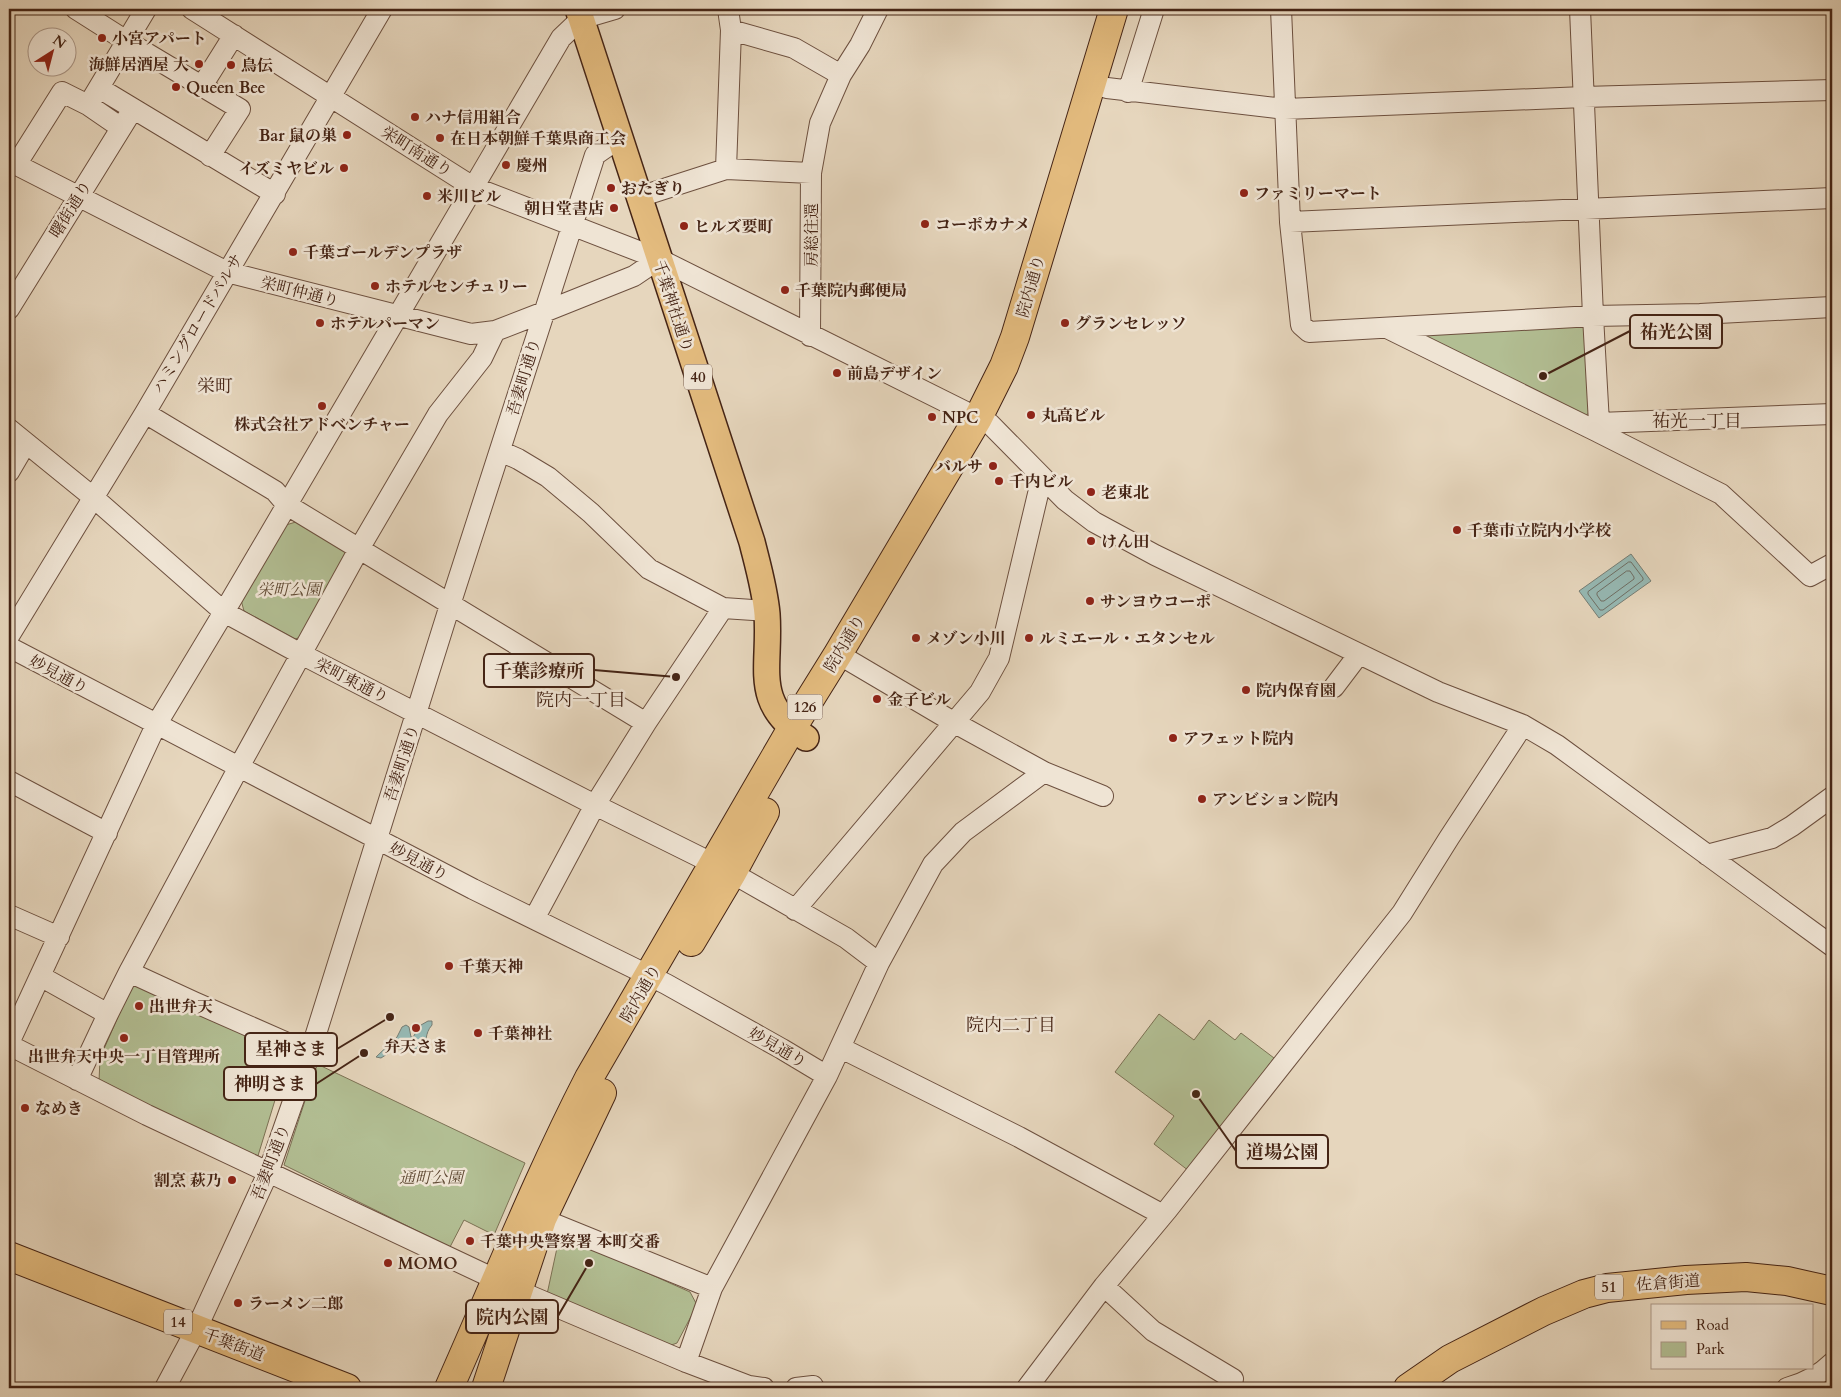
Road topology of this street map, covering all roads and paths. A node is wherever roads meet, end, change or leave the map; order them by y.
1 (76, 9) edge
2 (146, 9) edge
3 (192, 9) edge
4 (382, 9) edge
5 (615, 9) edge
6 (728, 9) edge
7 (878, 9) edge
8 (1114, 9) edge
9 (1134, 9) edge
10 (1154, 9) edge
11 (1281, 9) edge
12 (1580, 9) edge
13 (579, 14) edge
14 (731, 30) junction
15 (234, 35) junction
16 (128, 42) junction
17 (841, 75) junction
18 (202, 86) junction
19 (98, 88) junction
20 (1117, 90) junction
21 (1832, 90) edge
22 (331, 97) junction
23 (1584, 97) junction
24 (88, 105) junction
25 (133, 109) junction
26 (1285, 109) junction
27 (120, 127) junction
28 (621, 137) junction
29 (210, 156) junction
30 (12, 163) edge
31 (726, 169) junction
32 (811, 174) junction
33 (473, 186) junction
34 (275, 194) junction
35 (78, 197) junction
36 (639, 197) junction
37 (1832, 198) edge
38 (1589, 210) junction
39 (1290, 222) junction
40 (572, 226) junction
41 (659, 260) junction
42 (227, 272) junction
43 (16, 282) edge
44 (1832, 307) edge
45 (9, 309) edge
46 (544, 312) junction
47 (397, 315) junction
48 (1593, 316) junction
49 (1389, 328) junction
50 (495, 330) junction
51 (810, 336) junction
52 (145, 413) junction
53 (1832, 414) edge
54 (984, 421) junction
55 (1599, 428) junction
56 (9, 429) edge
57 (26, 443) junction
58 (500, 451) junction
59 (9, 472) edge
60 (1042, 477) junction
61 (94, 498) junction
62 (287, 505) junction
63 (359, 549) junction
64 (1832, 564) edge
65 (450, 605) junction
66 (723, 608) junction
67 (767, 611) junction
68 (224, 612) junction
69 (9, 636) edge
70 (9, 647) edge
71 (301, 654) junction
72 (1359, 654) junction
73 (850, 661) junction
74 (1334, 687) dead end
75 (416, 713) junction
76 (646, 723) junction
77 (955, 723) junction
78 (156, 725) junction
79 (1523, 725) junction
80 (799, 733) junction
81 (239, 766) junction
82 (1044, 772) junction
83 (9, 781) edge
84 (1103, 796) dead end
85 (1832, 797) edge
86 (596, 805) junction
87 (107, 833) junction
88 (376, 839) junction
89 (1708, 855) junction
90 (723, 868) junction
91 (796, 910) junction
92 (9, 915) edge
93 (534, 919) junction
94 (59, 938) junction
95 (1832, 946) edge
96 (879, 963) junction
97 (129, 972) junction
98 (40, 976) junction
99 (658, 980) junction
100 (108, 1014) junction
101 (9, 1044) edge
102 (841, 1048) junction
103 (310, 1053) junction
104 (827, 1076) junction
105 (77, 1080) junction
106 (268, 1173) junction
107 (1163, 1215) junction
108 (542, 1219) junction
109 (9, 1256) edge
110 (508, 1285) junction
111 (1104, 1286) junction
112 (712, 1288) junction
113 (1832, 1291) edge
114 (196, 1330) junction
115 (686, 1362) junction
116 (1832, 1362) edge
117 (1234, 1378) dead end
118 (165, 1388) edge
119 (348, 1388) edge
120 (449, 1388) edge
121 (486, 1388) edge
122 (764, 1388) edge
123 (796, 1388) edge
124 (814, 1388) edge
125 (1028, 1388) edge
126 (1408, 1388) edge
127 (1787, 1388) edge

1 - 16 street
2 - 16 street
3 - 15 street, 栄町南通り
4 - 22 street, ハミングロードパルサ
5 - 13 street
6 - 14 street
7 - 17 street, 房総往還
8 - 54 highway, 院内通り / 126
9 - 20 highway, 院内通り / 126
10 - 20 street
11 - 26 street
12 - 23 street
13 - 28 main road, 千葉神社通り / 40
13 - 33 street
14 - 17 street
14 - 31 street
15 - 18 street
15 - 22 street, 栄町南通り
16 - 18 street
16 - 19 street
17 - 32 street, 房総往還
18 - 29 street
19 - 24 street
19 - 25 street
20 - 26 street
20 - 54 highway, 院内通り / 126
21 - 23 street
22 - 33 street, 栄町南通り
22 - 34 street, ハミングロードパルサ
23 - 26 street
23 - 38 street
24 - 27 street
24 - 30 street
25 - 27 street, 曙街通り
25 - 29 street
26 - 39 street
27 - 35 street, 曙街通り
28 - 36 main road, 千葉神社通り / 40
28 - 40 street, 吾妻町通り
29 - 34 street
30 - 35 street, 栄町仲通り
31 - 32 street
31 - 36 street
32 - 51 street, 房総往還
33 - 40 street, 栄町南通り
33 - 47 street
34 - 42 street, ハミングロードパルサ
35 - 42 street, 栄町仲通り
35 - 43 street, 曙街通り
36 - 41 main road, 千葉神社通り / 40
37 - 38 street
38 - 39 street
38 - 48 street
39 - 49 street
40 - 41 street, 栄町南通り
40 - 46 street, 吾妻町通り
41 - 46 street, 栄町仲通り
41 - 51 street, 栄町南通り
41 - 67 main road, 千葉神社通り / 40
42 - 47 street, 栄町仲通り
42 - 52 street, ハミングロードパルサ
43 - 45 street, 曙街通り
44 - 48 street
46 - 50 street, 栄町仲通り
46 - 58 street, 吾妻町通り
47 - 50 street, 栄町仲通り
47 - 62 street
48 - 49 street
48 - 55 street
49 - 55 street
50 - 63 street
51 - 54 street
52 - 61 street, ハミングロードパルサ
52 - 62 street
53 - 55 street
54 - 60 street
54 - 73 highway, 院内通り / 126
54 - 80 highway, 院内通り / 126
55 - 64 street
56 - 57 street, 栄町東通り
57 - 59 street
57 - 61 street, 栄町東通り
58 - 65 street, 吾妻町通り
58 - 66 street
60 - 72 street
60 - 77 street
61 - 68 street, 栄町東通り
61 - 69 street, ハミングロードパルサ
62 - 63 street
62 - 68 street
63 - 65 street
63 - 71 street
65 - 75 street, 吾妻町通り
65 - 76 street
66 - 67 street
66 - 76 street
67 - 80 main road, 千葉神社通り / 40
68 - 71 street, 栄町東通り
68 - 78 street
70 - 78 street, 妙見通り
71 - 75 street, 栄町東通り
71 - 81 street
72 - 74 street
72 - 79 street
73 - 77 street
73 - 80 highway, 院内通り / 126
75 - 86 street, 栄町東通り
75 - 88 street, 吾妻町通り
76 - 86 street
77 - 82 street
77 - 91 street
78 - 81 street, 妙見通り
78 - 87 street
79 - 89 street
79 - 107 street
80 - 90 highway, 院内通り / 126
81 - 88 street, 妙見通り
81 - 97 street
82 - 84 street
82 - 96 street
83 - 87 street
85 - 89 street
86 - 90 street, 栄町東通り
86 - 93 street
87 - 94 street
88 - 93 street, 妙見通り
88 - 103 street, 吾妻町通り
89 - 95 street
90 - 91 street, 栄町東通り
90 - 99 highway, 院内通り / 126
91 - 96 street, 栄町東通り
92 - 94 street
93 - 99 street, 妙見通り
94 - 98 street
96 - 102 street
97 - 100 street
97 - 103 street
98 - 100 street
98 - 101 street
99 - 104 street, 妙見通り
99 - 108 highway, 院内通り / 126
99 - 110 highway, 院内通り / 126
100 - 105 street
101 - 105 street
102 - 104 street
102 - 107 street
103 - 106 street, 吾妻町通り
104 - 112 street
105 - 106 street
106 - 110 street
106 - 114 street, 吾妻町通り
107 - 111 street
108 - 110 highway, 院内通り / 126
108 - 112 street
109 - 114 highway, 千葉街道 / 14
110 - 115 street
110 - 120 highway, 院内通り / 126
110 - 121 highway, 院内通り / 126
111 - 117 street
111 - 125 street
112 - 115 street
113 - 126 highway, 佐倉街道 / 51
114 - 118 street, 吾妻町通り
114 - 119 highway, 千葉街道 / 14
115 - 122 street
116 - 127 street
123 - 124 street

